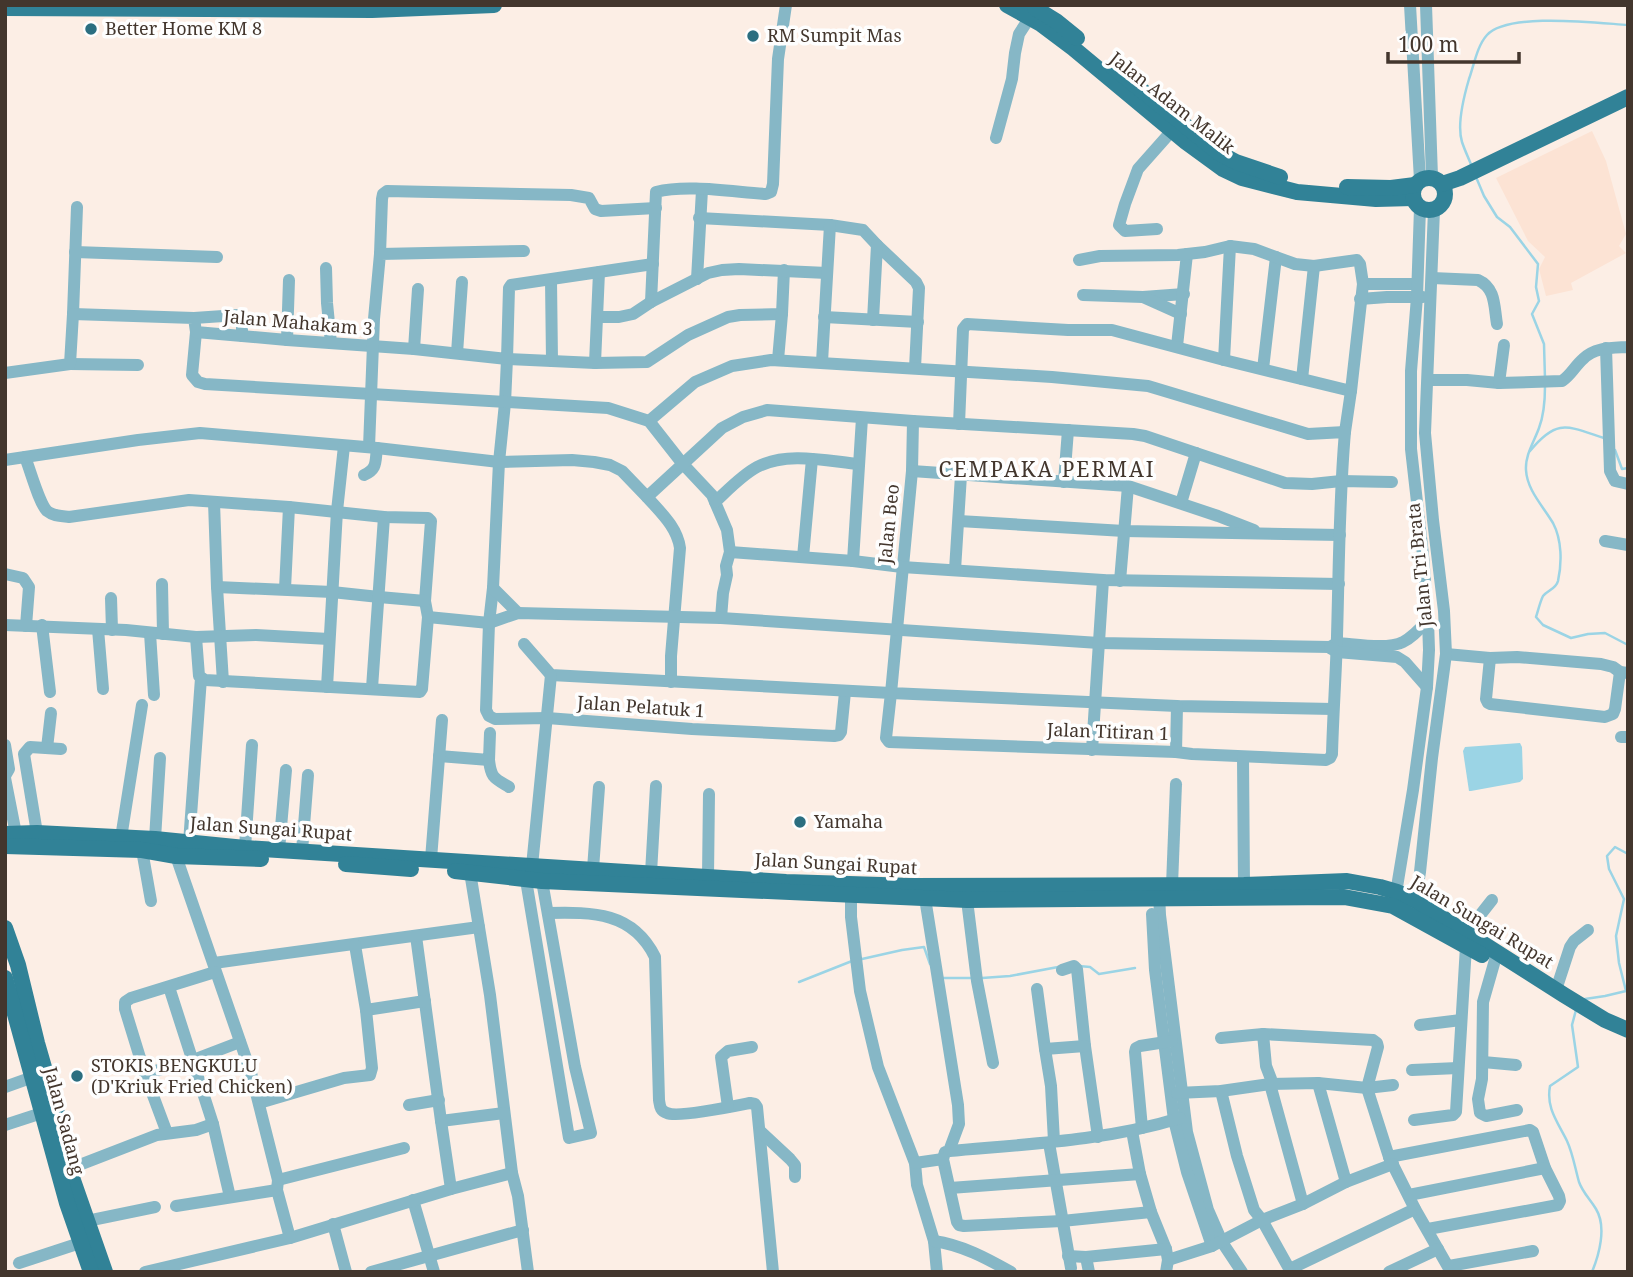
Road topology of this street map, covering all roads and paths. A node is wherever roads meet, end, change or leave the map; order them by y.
1 (494, 5) edge
2 (786, 5) edge
3 (1007, 5) edge
4 (1410, 5) edge
5 (1426, 5) edge
6 (5, 8) edge
7 (1030, 11) edge
8 (1414, 79) junction
9 (1428, 79) junction
10 (1628, 97) edge
11 (1628, 109) edge
12 (1176, 126) junction
13 (1581, 126) junction
14 (996, 138) dead end
15 (702, 190) junction
16 (1428, 192) junction
17 (77, 207) dead end
18 (656, 208) junction
19 (699, 218) junction
20 (830, 225) junction
21 (1157, 229) dead end
22 (877, 245) junction
23 (1230, 246) junction
24 (524, 251) dead end
25 (75, 252) junction
26 (380, 254) junction
27 (1187, 254) junction
28 (216, 257) dead end
29 (1276, 257) junction
30 (1079, 260) dead end
31 (653, 264) junction
32 (1314, 266) junction
33 (326, 268) dead end
34 (784, 271) junction
35 (599, 272) junction
36 (827, 273) junction
37 (1432, 278) junction
38 (696, 279) junction
39 (289, 280) dead end
40 (551, 280) junction
41 (462, 282) dead end
42 (1363, 284) junction
43 (418, 289) dead end
44 (1417, 290) junction
45 (1184, 294) junction
46 (1083, 295) dead end
47 (1143, 297) junction
48 (1431, 297) junction
49 (1360, 299) junction
50 (651, 302) junction
51 (73, 314) junction
52 (782, 314) junction
53 (1181, 314) junction
54 (598, 317) junction
55 (824, 317) junction
56 (194, 318) junction
57 (873, 320) junction
58 (918, 321) junction
59 (1497, 324) dead end
60 (196, 332) junction
61 (242, 335) junction
62 (287, 341) junction
63 (331, 343) junction
64 (1504, 345) dead end
65 (374, 346) junction
66 (1177, 346) junction
67 (1628, 346) edge
68 (1606, 348) junction
69 (414, 349) junction
70 (457, 353) junction
71 (507, 359) junction
72 (778, 360) junction
73 (1224, 360) junction
74 (552, 361) junction
75 (822, 362) junction
76 (595, 363) junction
77 (70, 364) junction
78 (138, 365) dead end
79 (915, 368) junction
80 (1263, 369) junction
81 (960, 371) junction
82 (5, 373) edge
83 (1302, 379) junction
84 (1428, 380) junction
85 (1499, 383) junction
86 (1351, 391) junction
87 (370, 393) junction
88 (505, 403) junction
89 (862, 418) junction
90 (649, 421) junction
91 (913, 421) junction
92 (959, 424) junction
93 (1068, 430) junction
94 (1345, 432) junction
95 (344, 446) junction
96 (373, 448) junction
97 (1196, 453) junction
98 (25, 457) junction
99 (812, 459) junction
100 (5, 460) edge
101 (499, 461) junction
102 (682, 463) junction
103 (859, 464) junction
104 (912, 471) junction
105 (364, 475) dead end
106 (961, 475) junction
107 (1341, 481) junction
108 (1065, 482) junction
109 (1392, 482) dead end
110 (1628, 484) edge
111 (1129, 486) junction
112 (647, 497) junction
113 (214, 502) junction
114 (715, 502) junction
115 (1181, 503) junction
116 (289, 507) junction
117 (337, 512) junction
118 (384, 517) junction
119 (959, 521) junction
120 (1124, 531) junction
121 (1261, 533) junction
122 (1340, 535) junction
123 (1605, 541) dead end
124 (1628, 545) edge
125 (730, 552) junction
126 (1437, 554) junction
127 (1423, 555) junction
128 (803, 557) junction
129 (853, 561) junction
130 (902, 567) junction
131 (955, 570) junction
132 (5, 574) edge
133 (1103, 580) junction
134 (1119, 581) junction
135 (162, 584) dead end
136 (1339, 584) junction
137 (217, 587) junction
138 (493, 588) junction
139 (285, 589) junction
140 (332, 592) junction
141 (379, 597) junction
142 (111, 598) dead end
143 (425, 600) junction
144 (518, 613) junction
145 (428, 617) junction
146 (675, 617) junction
147 (721, 618) junction
148 (1429, 620) junction
149 (489, 624) junction
150 (5, 625) edge
151 (42, 625) junction
152 (26, 626) junction
153 (98, 629) junction
154 (897, 629) junction
155 (112, 630) junction
156 (157, 633) junction
157 (221, 636) junction
158 (196, 637) junction
159 (329, 639) junction
160 (1099, 643) junction
161 (524, 644) dead end
162 (1335, 648) junction
163 (1446, 654) junction
164 (1490, 658) junction
165 (1624, 673) edge
166 (551, 675) junction
167 (201, 678) junction
168 (223, 682) junction
169 (671, 682) junction
170 (327, 687) junction
171 (1427, 687) junction
172 (372, 688) junction
173 (103, 689) dead end
174 (50, 692) dead end
175 (845, 692) junction
176 (891, 693) junction
177 (154, 695) dead end
178 (1095, 703) junction
179 (142, 705) dead end
180 (1177, 706) junction
181 (1333, 709) junction
182 (51, 713) dead end
183 (547, 718) junction
184 (442, 720) dead end
185 (490, 733) dead end
186 (888, 742) joint
187 (5, 745) edge
188 (252, 745) dead end
189 (47, 748) junction
190 (61, 749) dead end
191 (1091, 750) junction
192 (1176, 752) junction
193 (439, 756) junction
194 (1418, 756) junction
195 (1243, 757) junction
196 (160, 758) dead end
197 (1432, 758) junction
198 (489, 760) junction
199 (286, 770) dead end
200 (308, 775) dead end
201 (5, 777) edge
202 (1176, 784) dead end
203 (656, 786) dead end
204 (509, 787) dead end
205 (599, 787) dead end
206 (709, 794) dead end
207 (37, 833) junction
208 (9, 838) edge
209 (121, 838) junction
210 (148, 845) junction
211 (181, 847) junction
212 (245, 848) junction
213 (279, 850) junction
214 (302, 850) junction
215 (431, 859) junction
216 (382, 861) junction
217 (593, 869) junction
218 (470, 872) junction
219 (651, 873) junction
220 (533, 876) junction
221 (708, 876) junction
222 (1244, 885) junction
223 (1158, 890) junction
224 (851, 895) junction
225 (925, 898) junction
226 (1395, 899) junction
227 (967, 900) junction
228 (1492, 900) dead end
229 (151, 901) dead end
230 (1414, 908) junction
231 (548, 913) junction
232 (479, 927) junction
233 (5, 928) edge
234 (1588, 929) dead end
235 (416, 936) junction
236 (1467, 938) junction
237 (355, 945) junction
238 (9, 946) edge
239 (1496, 958) junction
240 (214, 968) junction
241 (1062, 970) dead end
242 (5, 978) edge
243 (169, 987) junction
244 (1037, 989) dead end
245 (1559, 995) junction
246 (425, 1001) junction
247 (366, 1010) junction
248 (1461, 1020) junction
249 (11, 1021) edge
250 (1420, 1025) dead end
251 (1628, 1032) edge
252 (1263, 1034) junction
253 (1221, 1038) dead end
254 (240, 1042) junction
255 (1170, 1042) junction
256 (1085, 1046) junction
257 (752, 1047) dead end
258 (1045, 1049) junction
259 (193, 1060) junction
260 (993, 1062) dead end
261 (1483, 1062) junction
262 (1516, 1065) dead end
263 (575, 1067) junction
264 (1458, 1068) junction
265 (1412, 1070) dead end
266 (557, 1072) junction
267 (145, 1074) junction
268 (33, 1077) junction
269 (1318, 1083) junction
270 (1270, 1084) junction
271 (1393, 1085) dead end
272 (5, 1087) edge
273 (1367, 1088) junction
274 (1221, 1091) junction
275 (1177, 1093) junction
276 (439, 1100) junction
277 (259, 1103) junction
278 (409, 1105) dead end
279 (728, 1107) junction
280 (49, 1111) junction
281 (1517, 1111) dead end
282 (504, 1113) junction
283 (1179, 1118) junction
284 (1414, 1120) dead end
285 (441, 1121) junction
286 (213, 1124) junction
287 (5, 1125) edge
288 (1137, 1130) junction
289 (761, 1132) junction
290 (167, 1133) junction
291 (1098, 1137) junction
292 (1051, 1142) junction
293 (404, 1148) dead end
294 (946, 1155) junction
295 (1391, 1160) junction
296 (915, 1163) junction
297 (69, 1168) junction
298 (1545, 1168) junction
299 (512, 1173) junction
300 (1140, 1174) junction
301 (795, 1177) dead end
302 (1056, 1181) junction
303 (1346, 1182) junction
304 (277, 1185) junction
305 (950, 1188) junction
306 (451, 1189) junction
307 (1409, 1195) junction
308 (230, 1197) junction
309 (413, 1200) junction
310 (1303, 1204) junction
311 (176, 1206) dead end
312 (155, 1207) dead end
313 (1415, 1209) junction
314 (1151, 1212) junction
315 (1262, 1220) junction
316 (1062, 1221) junction
317 (87, 1222) junction
318 (333, 1224) junction
319 (1428, 1229) junction
320 (523, 1230) junction
321 (290, 1238) junction
322 (934, 1241) junction
323 (80, 1243) junction
324 (1217, 1244) junction
325 (1438, 1249) junction
326 (1533, 1251) dead end
327 (430, 1255) junction
328 (1086, 1258) junction
329 (1167, 1260) edge
330 (19, 1262) dead end
331 (1450, 1269) edge
332 (527, 1271) edge
333 (1291, 1271) edge
334 (91, 1272) edge
335 (105, 1272) edge
336 (145, 1272) edge
337 (346, 1272) edge
338 (371, 1272) edge
339 (434, 1272) edge
340 (773, 1272) edge
341 (937, 1272) edge
342 (1011, 1272) edge
343 (1089, 1272) edge
344 (1242, 1272) edge
345 (1389, 1272) edge

1 - 6 main road
2 - 15 street
3 - 7 main road, Jalan Adam Malik
4 - 8 street
5 - 9 street
7 - 12 main road, Jalan Adam Malik
7 - 14 street
8 - 9 street
8 - 16 street
9 - 16 street
10 - 13 main road
11 - 13 main road
12 - 16 main road, Jalan Adam Malik
12 - 21 street
13 - 16 main road, Jalan Adam Malik
15 - 18 street
15 - 19 street
16 - 37 street, Jalan Tri Brata
16 - 44 street, Jalan Tri Brata
17 - 25 street
18 - 26 street
18 - 31 street
19 - 20 street
19 - 38 street
20 - 22 street
20 - 36 street
22 - 57 street
22 - 58 street
23 - 27 street
23 - 29 street
23 - 73 street
24 - 26 street
25 - 28 street
25 - 51 street
26 - 65 street
27 - 30 street
27 - 45 street
29 - 32 street
29 - 80 street
31 - 35 street
31 - 50 street
32 - 42 street
32 - 83 street
33 - 63 street
34 - 36 street
34 - 38 street
34 - 52 street
35 - 40 street
35 - 54 street
36 - 55 street
37 - 48 street, Jalan Tri Brata
37 - 59 street
38 - 50 street
39 - 62 street
40 - 71 street
40 - 74 street
41 - 70 street
42 - 44 street
42 - 49 street
43 - 69 street
44 - 48 street
44 - 49 street
44 - 127 street, Jalan Tri Brata
45 - 47 street
45 - 53 street
46 - 47 street
47 - 53 street
48 - 84 street, Jalan Tri Brata
49 - 86 street
50 - 54 street
51 - 56 street
51 - 77 street
52 - 72 street
52 - 76 street, Jalan Mahakam 3
53 - 66 street
54 - 76 street
55 - 57 street
55 - 75 street
56 - 60 street
56 - 61 street
57 - 58 street
58 - 79 street
60 - 61 street, Jalan Mahakam 3
60 - 87 street
61 - 62 street, Jalan Mahakam 3
62 - 63 street, Jalan Mahakam 3
63 - 65 street, Jalan Mahakam 3
64 - 85 street
65 - 69 street, Jalan Mahakam 3
65 - 87 street
66 - 73 street
66 - 81 street
67 - 68 street
68 - 85 street
68 - 110 street
69 - 70 street, Jalan Mahakam 3
70 - 71 street, Jalan Mahakam 3
71 - 74 street, Jalan Mahakam 3
71 - 88 street
72 - 75 street
72 - 90 street
73 - 80 street
74 - 76 street, Jalan Mahakam 3
75 - 79 street
77 - 78 street
77 - 82 street
79 - 81 street
80 - 83 street
81 - 92 street
81 - 94 street
83 - 86 street
84 - 85 street
84 - 126 street, Jalan Tri Brata
86 - 94 street
87 - 88 street
87 - 96 street
88 - 90 street
88 - 101 street
89 - 91 street
89 - 102 street
89 - 103 street
90 - 102 street
91 - 92 street
91 - 104 street, Jalan Beo
92 - 93 street
93 - 97 street
93 - 108 street
94 - 107 street
95 - 96 street
95 - 98 street
95 - 117 street
96 - 101 street
96 - 105 street
97 - 107 street
97 - 115 street
98 - 100 street
98 - 113 street
99 - 103 street
99 - 114 street
99 - 128 street
101 - 112 street
101 - 138 street
102 - 112 street
102 - 114 street
103 - 129 street
104 - 106 street
104 - 130 street, Jalan Beo
106 - 108 street
106 - 119 street
107 - 109 street
107 - 122 street
108 - 111 street
111 - 115 street
111 - 120 street
112 - 146 street
113 - 116 street
113 - 137 street
114 - 125 street
115 - 121 street
116 - 117 street
116 - 139 street
117 - 118 street
117 - 140 street
118 - 141 street
118 - 143 street
119 - 120 street
119 - 131 street
120 - 121 street
120 - 134 street
121 - 122 street
122 - 136 street
123 - 124 street
125 - 128 street
125 - 147 street
126 - 127 street
126 - 163 street, Jalan Tri Brata
127 - 148 street, Jalan Tri Brata
128 - 129 street
129 - 130 street
130 - 131 street
130 - 154 street, Jalan Beo
131 - 133 street
132 - 152 street
133 - 134 street
133 - 160 street
134 - 136 street
135 - 156 street
136 - 162 street
137 - 139 street
137 - 157 street
138 - 144 street
138 - 149 street
139 - 140 street
140 - 141 street
140 - 159 street
141 - 143 street
141 - 172 street
142 - 155 street
143 - 145 street
144 - 146 street
144 - 149 street
145 - 149 street
145 - 172 street
146 - 147 street
146 - 169 street
147 - 154 street
148 - 162 street
148 - 171 street, Jalan Tri Brata
149 - 183 street, Jalan Pelatuk 1
150 - 152 street
151 - 152 street
151 - 153 street
151 - 174 street
153 - 155 street
153 - 173 street
154 - 160 street
154 - 176 street, Jalan Beo
155 - 156 street
156 - 158 street
156 - 177 street
157 - 158 street
157 - 159 street
157 - 168 street
158 - 167 street
159 - 170 street
160 - 162 street
160 - 178 street
161 - 166 street
162 - 171 street
162 - 181 street
163 - 164 street
163 - 197 street, Jalan Tri Brata
164 - 165 street
164 - 165 street
166 - 169 street
166 - 183 street
167 - 168 street
167 - 211 street
168 - 170 street
169 - 175 street
170 - 172 street
171 - 194 street, Jalan Tri Brata
175 - 176 street
175 - 183 street, Jalan Pelatuk 1
176 - 178 street
176 - 186 street, Jalan Beo
178 - 180 street
178 - 191 street
179 - 209 street
180 - 181 street
180 - 192 street
181 - 195 street, Jalan Titiran 1
182 - 189 street
183 - 220 street
184 - 193 street
185 - 198 street
186 - 191 street, Jalan Titiran 1
187 - 201 street
188 - 212 street
189 - 190 street
189 - 207 street
191 - 192 street, Jalan Titiran 1
192 - 195 street, Jalan Titiran 1
193 - 198 street
193 - 215 street
194 - 197 street
194 - 226 street, Jalan Tri Brata
195 - 222 street
196 - 210 street
197 - 230 street, Jalan Tri Brata
198 - 204 street
199 - 213 street
200 - 214 street
201 - 208 street
202 - 223 street
203 - 219 street
205 - 217 street
206 - 221 street
207 - 208 main road, Jalan Sungai Rupat
207 - 209 main road, Jalan Sungai Rupat
208 - 210 main road, Jalan Sungai Rupat
209 - 210 main road, Jalan Sungai Rupat
210 - 211 main road, Jalan Sungai Rupat
210 - 229 street
211 - 212 main road, Jalan Sungai Rupat
211 - 216 main road, Jalan Sungai Rupat
211 - 240 street
212 - 213 main road, Jalan Sungai Rupat
213 - 214 main road, Jalan Sungai Rupat
214 - 216 main road, Jalan Sungai Rupat
215 - 216 main road, Jalan Sungai Rupat
215 - 220 main road, Jalan Sungai Rupat
216 - 218 main road, Jalan Sungai Rupat
217 - 219 main road, Jalan Sungai Rupat
217 - 220 main road, Jalan Sungai Rupat
218 - 220 main road, Jalan Sungai Rupat
218 - 232 street
219 - 221 main road, Jalan Sungai Rupat
220 - 224 main road, Jalan Sungai Rupat
220 - 231 street
220 - 266 street
221 - 223 main road, Jalan Sungai Rupat
222 - 223 main road, Jalan Sungai Rupat
222 - 226 main road, Jalan Sungai Rupat
223 - 226 main road, Jalan Sungai Rupat
223 - 227 main road, Jalan Sungai Rupat
223 - 255 street
224 - 225 main road, Jalan Sungai Rupat
224 - 296 street
225 - 227 main road, Jalan Sungai Rupat
225 - 294 street
226 - 230 main road, Jalan Sungai Rupat
227 - 260 street
228 - 236 street
230 - 236 main road, Jalan Sungai Rupat
231 - 263 street
231 - 279 street
232 - 235 street
232 - 282 street
233 - 238 main road
234 - 245 street
235 - 237 street
235 - 246 street
236 - 239 main road, Jalan Sungai Rupat
236 - 248 street
237 - 240 street
237 - 247 street
238 - 280 main road
239 - 245 main road, Jalan Sungai Rupat
239 - 261 street
240 - 243 street
240 - 254 street
241 - 256 street
242 - 249 main road, Jalan Sadang
243 - 259 street
243 - 267 street
244 - 258 street
245 - 251 main road, Jalan Sungai Rupat
246 - 247 street
246 - 276 street
247 - 277 street
248 - 250 street
248 - 264 street
249 - 268 main road, Jalan Sadang
252 - 253 street
252 - 270 street
252 - 273 street
254 - 259 street
254 - 277 street
255 - 275 street
255 - 288 street
256 - 258 street
256 - 291 street
257 - 279 street
258 - 292 street
259 - 267 street
259 - 286 street
261 - 262 street
261 - 281 street
263 - 266 street
263 - 266 street
264 - 265 street
264 - 284 street
267 - 290 street
268 - 272 street
268 - 280 main road, Jalan Sadang
269 - 270 street
269 - 273 street
269 - 303 street
270 - 274 street
270 - 310 street
271 - 273 street
273 - 295 street
274 - 275 street
274 - 315 street
275 - 283 street
276 - 278 street
276 - 285 street
277 - 304 street
279 - 289 street
280 - 287 street
280 - 297 main road
280 - 323 main road, Jalan Sadang
282 - 285 street
282 - 299 street
283 - 288 street
283 - 324 street
285 - 306 street
286 - 290 street
286 - 308 street
288 - 291 street
288 - 300 street
289 - 301 street
289 - 340 street
290 - 297 street
291 - 292 street
292 - 294 street
292 - 302 street
293 - 304 street
294 - 296 street
294 - 305 street
295 - 298 street
295 - 303 street
295 - 307 street
296 - 322 street
297 - 317 main road
298 - 307 street
298 - 319 street
299 - 306 street
299 - 320 street
300 - 302 street
300 - 314 street
302 - 305 street
302 - 316 street
303 - 310 street
304 - 308 street
304 - 321 street
305 - 316 street
306 - 309 street
307 - 313 street
308 - 311 street
309 - 318 street
309 - 327 street
310 - 315 street
312 - 317 street
313 - 319 street
313 - 333 street
314 - 316 street
314 - 329 street
315 - 324 street
315 - 333 street
316 - 328 street
317 - 335 main road
318 - 321 street
318 - 337 street
319 - 325 street
320 - 327 street
320 - 332 street
321 - 336 street
322 - 341 street
322 - 342 street
323 - 330 street
323 - 334 main road, Jalan Sadang
324 - 329 street
324 - 344 street
325 - 331 street
325 - 345 street
326 - 331 street
327 - 338 street
327 - 339 street
328 - 329 street
328 - 343 street

